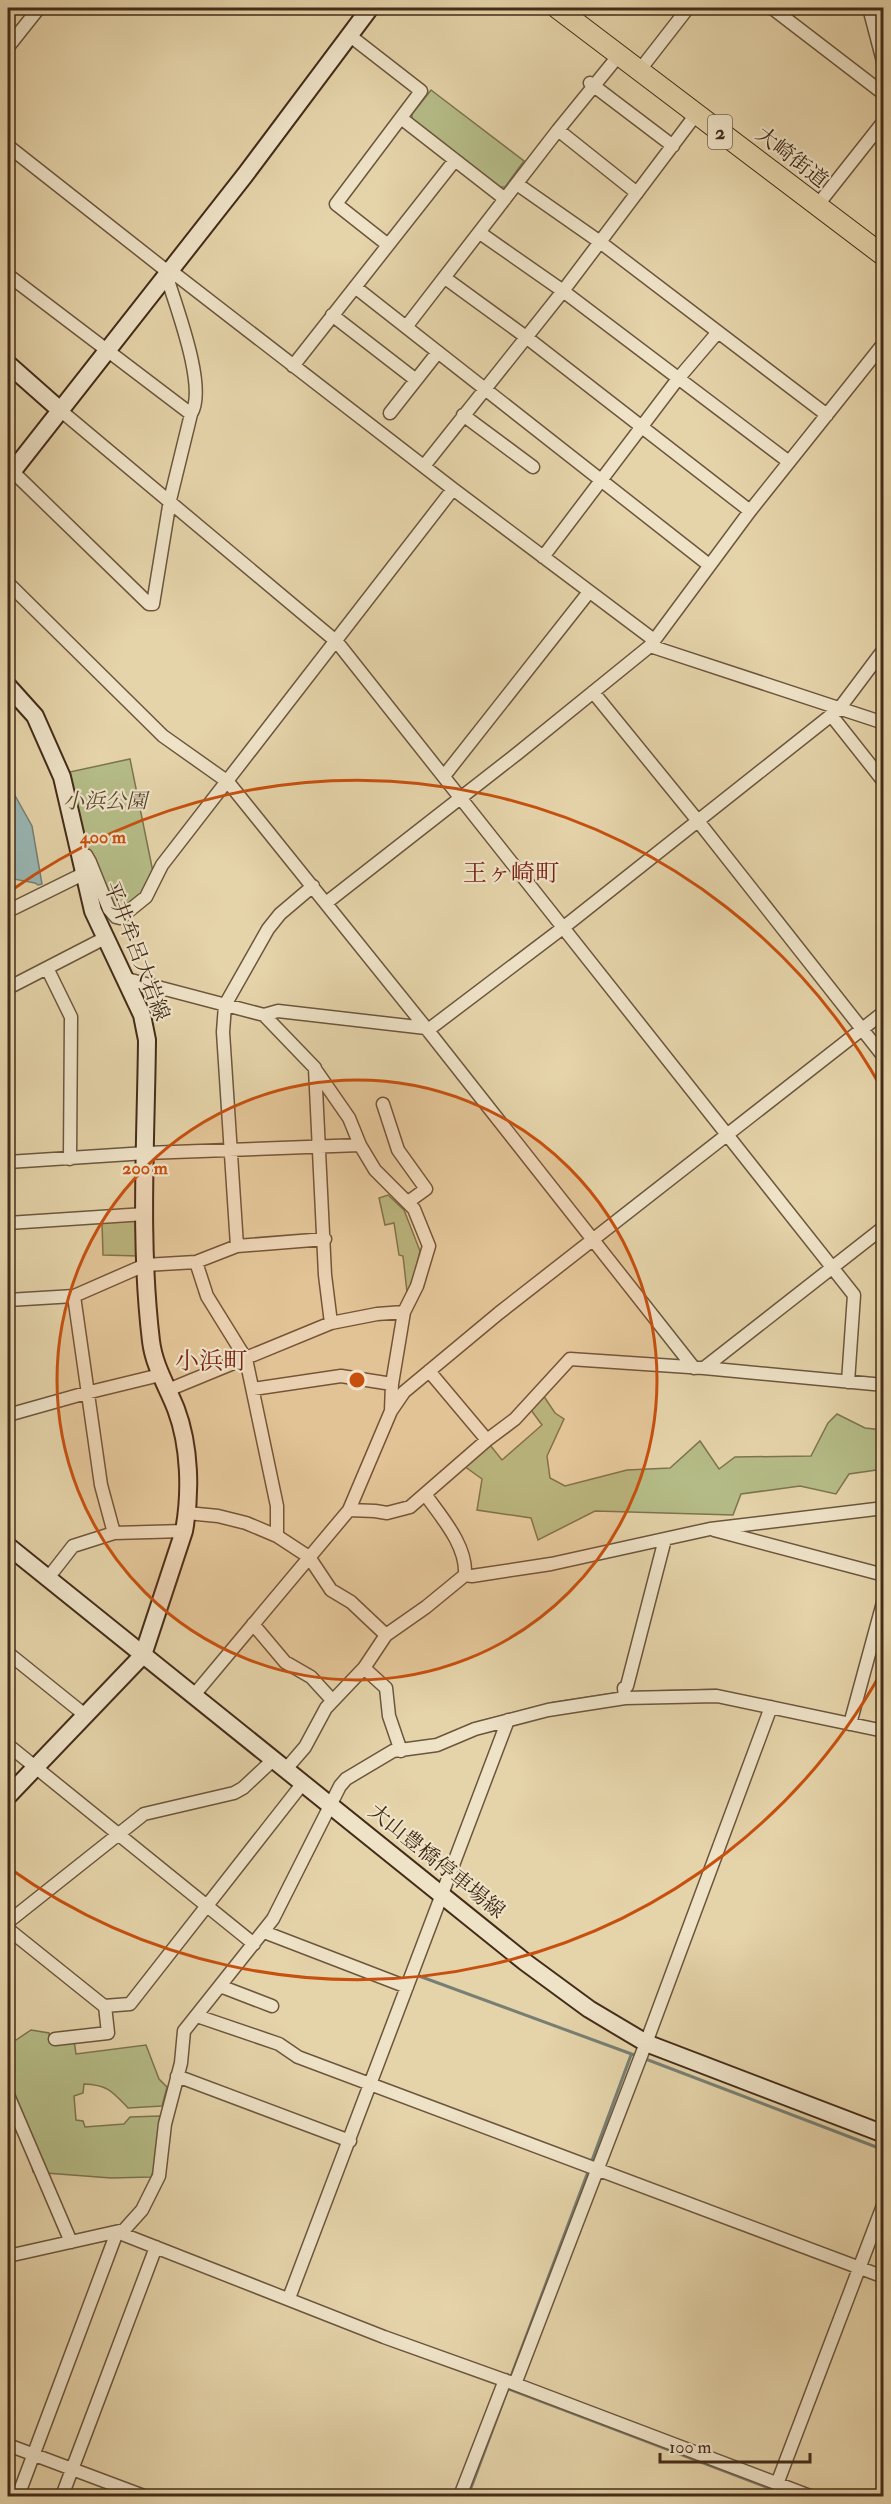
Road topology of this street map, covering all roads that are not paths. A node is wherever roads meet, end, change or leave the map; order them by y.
1 (39, 8) edge
2 (370, 8) edge
3 (557, 8) edge
4 (688, 8) edge
5 (772, 8) edge
6 (869, 8) edge
7 (349, 35) junction
8 (8, 47) edge
9 (616, 53) junction
10 (884, 65) edge
11 (639, 71) junction
12 (592, 84) junction
13 (884, 94) edge
14 (697, 113) junction
15 (401, 118) junction
16 (884, 121) edge
17 (558, 130) junction
18 (8, 146) edge
19 (673, 146) junction
20 (455, 160) junction
21 (517, 184) junction
22 (637, 193) junction
23 (505, 199) junction
24 (816, 207) junction
25 (480, 233) junction
26 (600, 242) junction
27 (388, 245) junction
28 (884, 256) edge
29 (167, 272) junction
30 (8, 274) edge
31 (445, 278) junction
32 (355, 287) junction
33 (563, 291) junction
34 (333, 315) junction
35 (406, 327) junction
36 (718, 332) junction
37 (526, 337) junction
38 (884, 343) edge
39 (106, 350) junction
40 (438, 352) junction
41 (8, 364) edge
42 (293, 366) junction
43 (416, 380) junction
44 (677, 380) junction
45 (485, 389) junction
46 (60, 410) junction
47 (390, 413) dead end
48 (191, 414) junction
49 (463, 415) junction
50 (827, 415) junction
51 (641, 428) junction
52 (789, 462) junction
53 (424, 466) junction
54 (533, 467) dead end
55 (9, 472) edge
56 (602, 480) junction
57 (453, 489) junction
58 (170, 500) junction
59 (750, 511) junction
60 (543, 557) junction
61 (709, 565) junction
62 (8, 583) edge
63 (589, 592) junction
64 (336, 642) junction
65 (652, 643) junction
66 (884, 649) edge
67 (8, 686) edge
68 (593, 692) junction
69 (835, 712) junction
70 (884, 723) edge
71 (444, 776) junction
72 (228, 782) junction
73 (884, 782) edge
74 (460, 796) junction
75 (698, 821) junction
76 (82, 854) junction
77 (85, 873) junction
78 (313, 886) junction
79 (326, 903) junction
80 (8, 912) edge
81 (564, 927) junction
82 (105, 938) junction
83 (47, 968) junction
84 (127, 979) junction
85 (8, 988) edge
86 (225, 1005) junction
87 (884, 1012) edge
88 (264, 1015) junction
89 (427, 1029) junction
90 (862, 1030) junction
91 (884, 1057) edge
92 (315, 1068) junction
93 (383, 1104) dead end
94 (727, 1133) junction
95 (360, 1145) junction
96 (320, 1147) junction
97 (231, 1151) junction
98 (146, 1154) junction
99 (70, 1159) junction
100 (8, 1162) edge
101 (408, 1202) junction
102 (145, 1214) junction
103 (8, 1222) edge
104 (884, 1227) edge
105 (324, 1239) junction
106 (593, 1239) junction
107 (237, 1245) junction
108 (196, 1262) junction
109 (145, 1265) junction
110 (832, 1268) junction
111 (74, 1296) junction
112 (8, 1300) edge
113 (404, 1312) junction
114 (331, 1323) junction
115 (246, 1359) junction
116 (699, 1368) junction
117 (429, 1371) junction
118 (848, 1382) junction
119 (164, 1383) junction
120 (392, 1384) junction
121 (884, 1385) edge
122 (253, 1389) junction
123 (86, 1393) junction
124 (391, 1411) junction
125 (8, 1415) edge
126 (487, 1440) junction
127 (425, 1494) junction
128 (884, 1508) edge
129 (349, 1510) junction
130 (187, 1513) junction
131 (710, 1529) junction
132 (184, 1531) junction
133 (114, 1533) junction
134 (277, 1536) junction
135 (665, 1539) junction
136 (8, 1546) edge
137 (309, 1557) junction
138 (465, 1575) junction
139 (884, 1575) edge
140 (48, 1578) junction
141 (884, 1599) edge
142 (253, 1624) junction
143 (386, 1635) junction
144 (8, 1653) edge
145 (143, 1655) junction
146 (364, 1668) junction
147 (624, 1693) junction
148 (194, 1695) junction
149 (332, 1700) junction
150 (771, 1707) junction
151 (85, 1715) junction
152 (851, 1719) junction
153 (508, 1720) junction
154 (884, 1731) edge
155 (8, 1745) edge
156 (401, 1751) junction
157 (280, 1764) junction
158 (36, 1768) junction
159 (303, 1783) junction
160 (8, 1796) edge
161 (331, 1805) junction
162 (118, 1834) junction
163 (443, 1895) junction
164 (207, 1908) junction
165 (8, 1922) edge
166 (8, 1929) edge
167 (264, 1932) junction
168 (254, 1944) junction
169 (220, 1986) junction
170 (407, 1987) junction
171 (105, 2006) junction
172 (272, 2006) dead end
173 (197, 2016) junction
174 (55, 2039) dead end
175 (642, 2053) junction
176 (177, 2076) junction
177 (371, 2083) junction
178 (8, 2095) edge
179 (884, 2134) edge
180 (350, 2141) junction
181 (592, 2166) junction
182 (884, 2204) edge
183 (117, 2232) junction
184 (71, 2242) junction
185 (156, 2247) junction
186 (8, 2256) edge
187 (859, 2268) junction
188 (884, 2277) edge
189 (289, 2298) junction
190 (510, 2382) junction
191 (8, 2445) edge
192 (34, 2455) junction
193 (72, 2469) junction
194 (777, 2484) junction
195 (18, 2496) edge
196 (62, 2496) edge
197 (144, 2496) edge
198 (460, 2496) edge
199 (810, 2496) edge

1 - 8 street
2 - 7 main road
3 - 9 main road, 大崎街道 / 2
4 - 11 street
5 - 13 street
6 - 10 street
7 - 15 street
7 - 29 main road
9 - 11 main road, 大崎街道 / 2
9 - 12 street
11 - 14 main road, 大崎街道 / 2
12 - 17 street
12 - 19 street
14 - 19 street
14 - 24 main road, 大崎街道 / 2
15 - 20 street
15 - 27 street
16 - 24 street
17 - 21 street
17 - 22 street
18 - 29 street
19 - 22 street
20 - 23 street
20 - 27 street
21 - 23 street
21 - 26 street
22 - 26 street
23 - 25 street
24 - 28 main road, 大崎街道 / 2
25 - 31 street
25 - 33 street
26 - 33 street
26 - 36 street
27 - 32 street
29 - 39 main road
29 - 42 street
29 - 48 street
30 - 39 street
31 - 35 street
31 - 37 street
32 - 34 street
32 - 35 street
33 - 37 street
33 - 44 street
34 - 42 street
34 - 43 street
35 - 40 street
36 - 44 street
36 - 50 street
37 - 45 street
37 - 51 street
38 - 50 street
39 - 46 main road
39 - 48 street
40 - 43 street
40 - 45 street
41 - 46 main road
42 - 53 street
43 - 47 street
44 - 51 street
44 - 52 street
45 - 49 street
45 - 56 street
46 - 55 main road
46 - 58 street
48 - 58 street
49 - 53 street
49 - 54 street
50 - 52 street
51 - 56 street
51 - 59 street
52 - 59 street
53 - 57 street
55 - 58 street
56 - 60 street
56 - 61 street
57 - 60 street
57 - 64 street
58 - 64 street
59 - 61 street
60 - 63 street
61 - 65 street
62 - 72 street
63 - 65 street
63 - 71 street
64 - 71 street
64 - 72 street
65 - 68 street
65 - 69 street
66 - 69 street
67 - 76 main road, 平井牟呂大岩線
68 - 74 street
68 - 75 street
69 - 70 street
69 - 73 street
69 - 75 street
71 - 74 street
72 - 76 street
72 - 78 street
74 - 79 street
74 - 81 street
75 - 81 street
75 - 90 street
76 - 77 main road, 平井牟呂大岩線
77 - 80 street
77 - 82 main road, 平井牟呂大岩線
78 - 79 street
78 - 86 street
79 - 89 street
81 - 89 street
81 - 94 street
82 - 83 street
82 - 84 main road, 平井牟呂大岩線
83 - 85 street
83 - 99 street
84 - 86 street
84 - 98 main road, 平井牟呂大岩線
86 - 88 street
86 - 97 street
87 - 90 street
88 - 89 street
88 - 92 street
89 - 106 street
90 - 91 street
90 - 94 street
92 - 95 street
92 - 96 street
93 - 101 street
94 - 106 street
94 - 110 street
95 - 96 street
95 - 101 street
96 - 97 street
96 - 105 street
97 - 98 street
97 - 107 street
98 - 99 street
98 - 102 main road, 平井牟呂大岩線
99 - 100 street
101 - 113 street
102 - 103 street
102 - 109 main road, 平井牟呂大岩線
104 - 110 street
105 - 107 street
105 - 114 street
106 - 116 street
106 - 117 street
107 - 108 street
108 - 109 street
108 - 115 street
109 - 111 street
109 - 119 main road, 平井牟呂大岩線
110 - 116 street
110 - 118 street
111 - 112 street
111 - 123 street
113 - 114 street
113 - 120 street
114 - 115 street
115 - 119 street
115 - 122 street
116 - 118 street
116 - 126 street
117 - 124 street
117 - 126 street
118 - 121 street
119 - 123 street
119 - 130 main road, 平井牟呂大岩線
120 - 122 street
120 - 124 street
122 - 134 street
123 - 125 street
123 - 133 street
124 - 129 street
126 - 127 street
127 - 129 street
127 - 138 street
128 - 131 street
129 - 137 street
130 - 132 main road, 平井牟呂大岩線
130 - 134 street
131 - 135 street
131 - 139 street
132 - 133 street
132 - 145 main road, 平井牟呂大岩線
133 - 140 street
134 - 137 street
135 - 138 street
135 - 147 street
136 - 140 main road, 大山豊橋停車場線
137 - 142 street
137 - 143 street
138 - 143 street
140 - 145 main road, 大山豊橋停車場線
141 - 152 street
142 - 148 street
142 - 149 street
143 - 146 street
144 - 151 street
145 - 148 main road, 大山豊橋停車場線
145 - 151 main road, 平井牟呂大岩線
146 - 149 street
146 - 156 street
147 - 150 street
147 - 153 street
148 - 157 main road, 大山豊橋停車場線
149 - 157 street
150 - 152 street
150 - 175 street
151 - 158 main road, 平井牟呂大岩線
152 - 154 street
153 - 156 street
153 - 163 street
155 - 158 street
156 - 161 street
157 - 159 main road, 大山豊橋停車場線
157 - 162 street
158 - 160 main road, 平井牟呂大岩線
158 - 162 street
159 - 161 main road, 大山豊橋停車場線
159 - 164 street
161 - 163 main road, 大山豊橋停車場線
161 - 167 street
162 - 164 street
162 - 165 street
163 - 170 street
163 - 175 main road, 大山豊橋停車場線
164 - 168 street
164 - 171 street
166 - 171 street
167 - 168 street
167 - 170 street
168 - 169 street
169 - 172 street
169 - 173 street
170 - 177 street
171 - 174 street
173 - 176 street
173 - 177 street
175 - 179 main road, 大山豊橋停車場線
175 - 181 street
176 - 180 street
176 - 183 street
177 - 180 street
177 - 181 street
178 - 184 street
180 - 189 street
181 - 187 street
181 - 190 street
182 - 187 street
183 - 184 street
183 - 185 street
183 - 192 street
184 - 186 street
185 - 189 street
185 - 193 street
187 - 188 street
187 - 194 street
189 - 190 street
190 - 194 street
190 - 198 street
191 - 192 street
192 - 193 street
192 - 195 street
193 - 196 street
193 - 197 street
194 - 199 street

